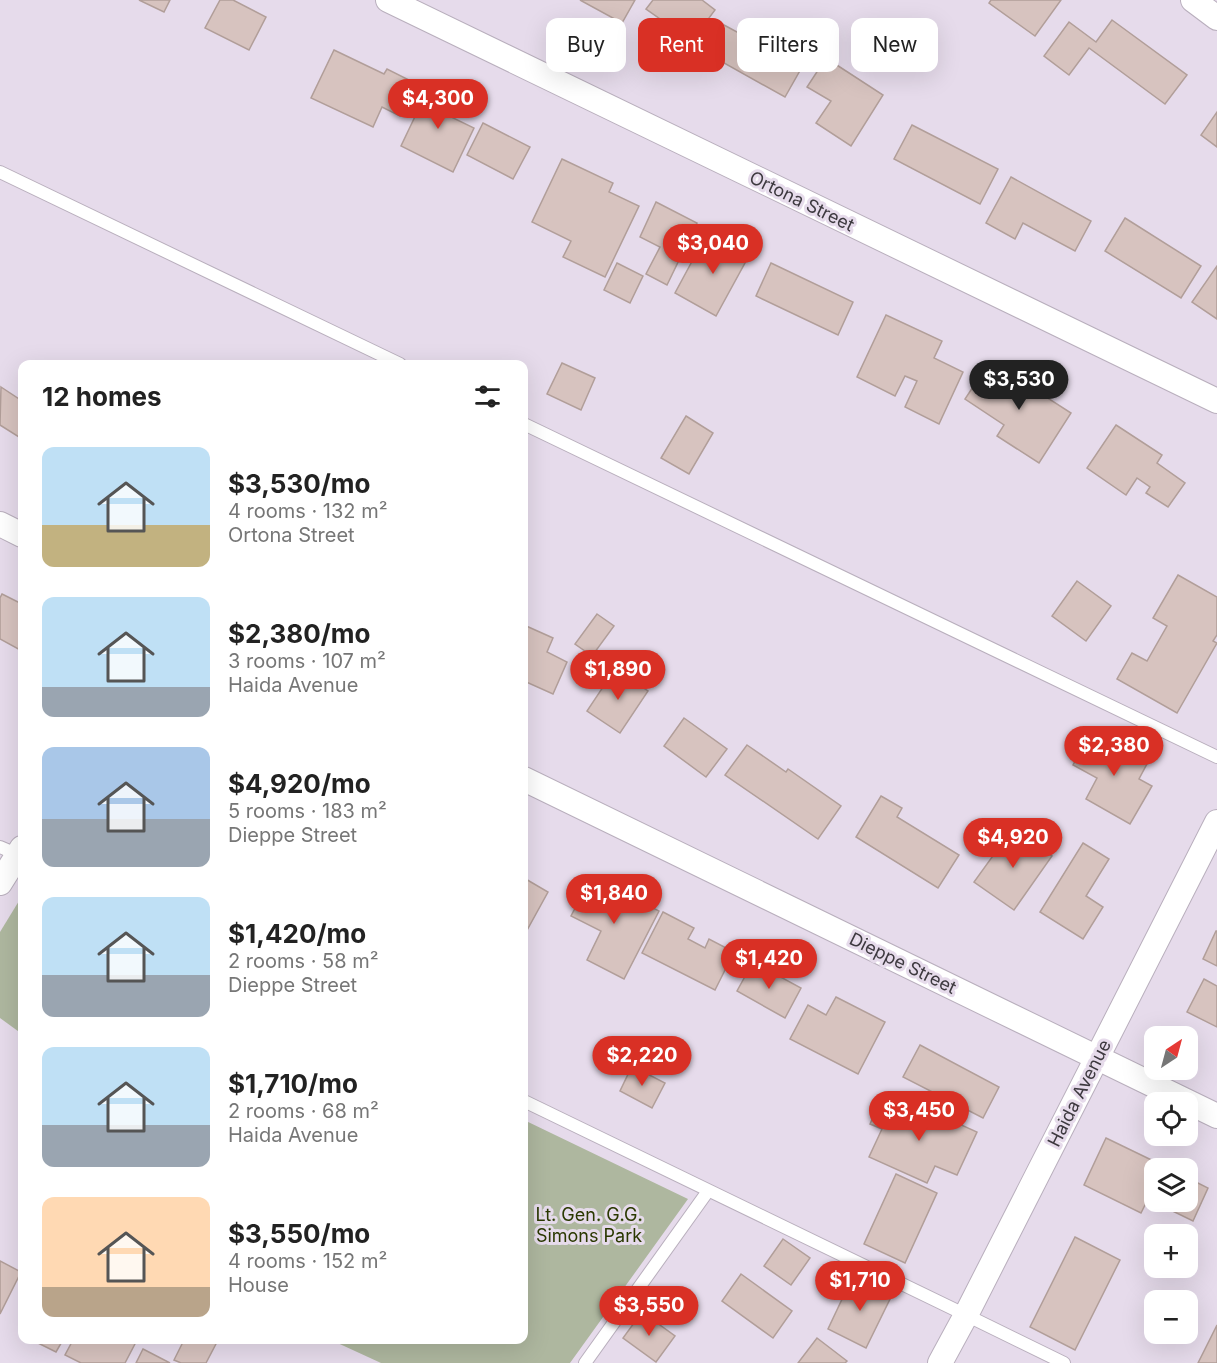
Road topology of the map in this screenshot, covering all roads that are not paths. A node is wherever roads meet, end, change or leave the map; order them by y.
1 (388, 0) edge
2 (1193, 0) edge
3 (1217, 18) edge
4 (0, 172) edge
5 (392, 360) edge
6 (1217, 401) edge
7 (528, 426) edge
8 (0, 524) edge
9 (18, 533) edge
10 (1217, 757) edge
11 (528, 781) edge
12 (1217, 822) edge
13 (16, 852) edge
14 (0, 883) edge
15 (1098, 1057) junction
16 (528, 1103) edge
17 (1217, 1116) edge
18 (708, 1191) junction
19 (966, 1315) junction
20 (585, 1363) edge
21 (940, 1363) edge
22 (1064, 1363) edge

1 - 6 street, Ortona Street
2 - 3 street
4 - 5 lane
7 - 10 lane
8 - 9 street
11 - 15 street, Dieppe Street
12 - 15 street, Haida Avenue
13 - 14 street
15 - 17 street, Dieppe Street
15 - 19 street, Haida Avenue
16 - 18 lane
18 - 19 lane
18 - 20 lane
19 - 21 street, Haida Avenue
19 - 22 lane

